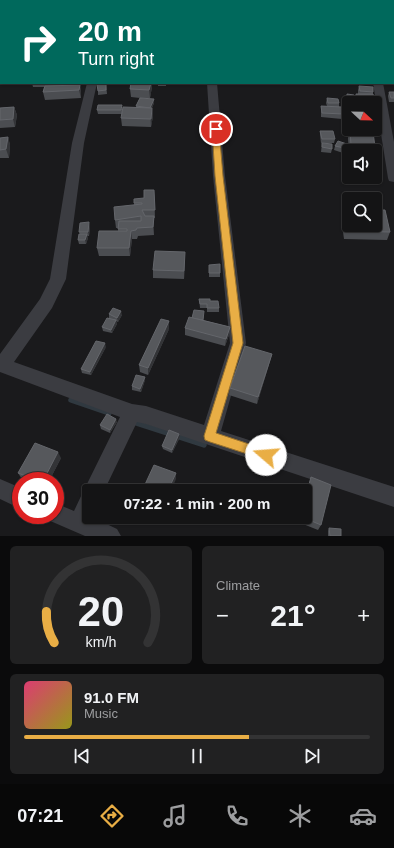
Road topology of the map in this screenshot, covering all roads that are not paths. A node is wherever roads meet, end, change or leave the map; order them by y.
1 (92, 84) edge
2 (212, 84) edge
3 (378, 84) edge
4 (394, 178) edge
5 (1, 365) edge
6 (132, 413) junction
7 (210, 436) junction
8 (97, 484) edge
9 (0, 490) edge
10 (12, 495) edge
11 (394, 496) edge
12 (64, 517) edge
13 (82, 517) edge
14 (79, 524) junction
15 (110, 536) edge

1 - 5 street
2 - 7 street
3 - 4 street
5 - 6 street
6 - 7 street
6 - 8 street
7 - 11 street
9 - 10 street
12 - 14 street
13 - 14 street
14 - 15 street

